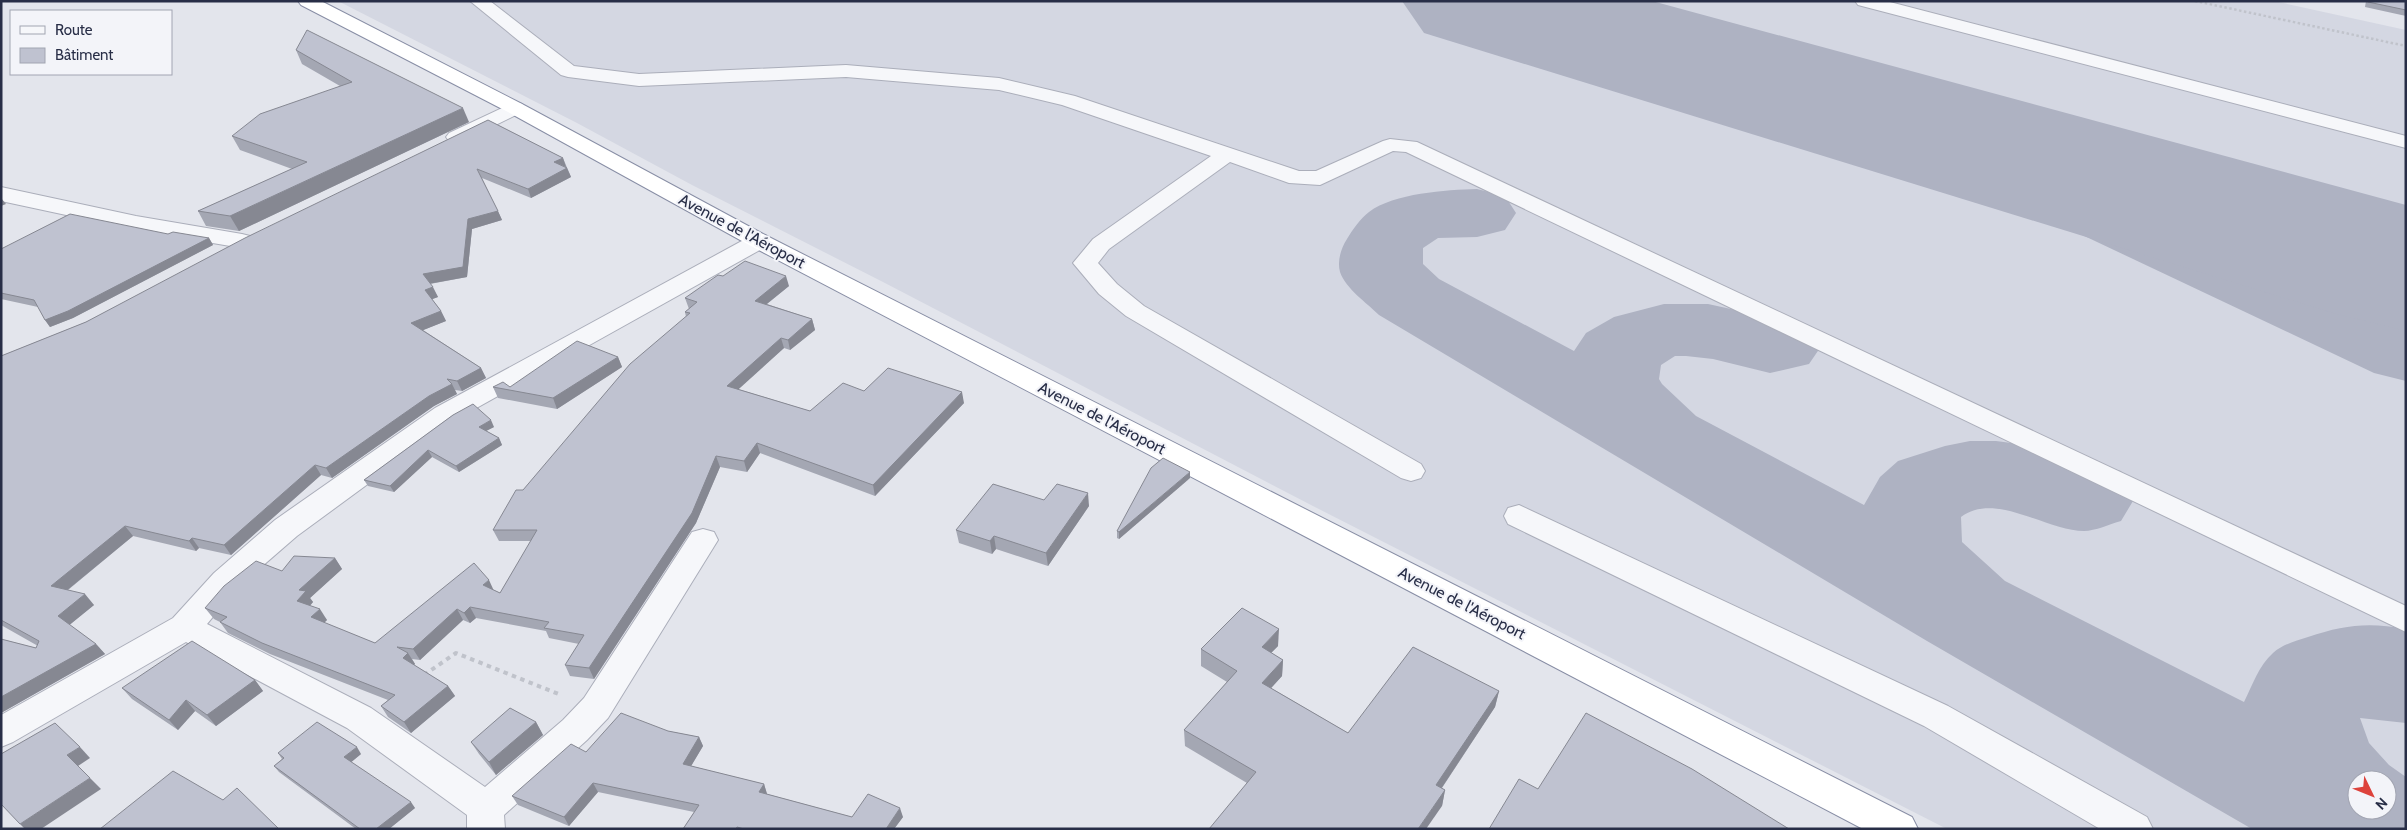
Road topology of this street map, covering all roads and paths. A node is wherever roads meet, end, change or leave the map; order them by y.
1 (307, 1) edge
2 (479, 1) edge
3 (1864, 1) edge
4 (2195, 1) edge
5 (2406, 46) edge
6 (515, 108) junction
7 (2406, 142) edge
8 (436, 147) edge
9 (1227, 154) junction
10 (1, 194) edge
11 (759, 241) junction
12 (206, 260) edge
13 (1411, 471) dead end
14 (1519, 516) dead end
15 (704, 540) dead end
16 (2406, 620) edge
17 (185, 627) junction
18 (415, 680) edge
19 (596, 708) junction
20 (1, 732) edge
21 (486, 819) edge
22 (1899, 829) edge
23 (2134, 829) edge

1 - 6 highway, Avenue de l'Aéroport
2 - 9 street
3 - 7 street
4 - 5 path
6 - 8 street
6 - 11 highway, Avenue de l'Aéroport
9 - 13 street
9 - 16 street
10 - 12 street
11 - 17 street
11 - 22 highway, Avenue de l'Aéroport
14 - 23 street
15 - 19 street
17 - 20 street
17 - 21 street
18 - 19 path
19 - 21 street

